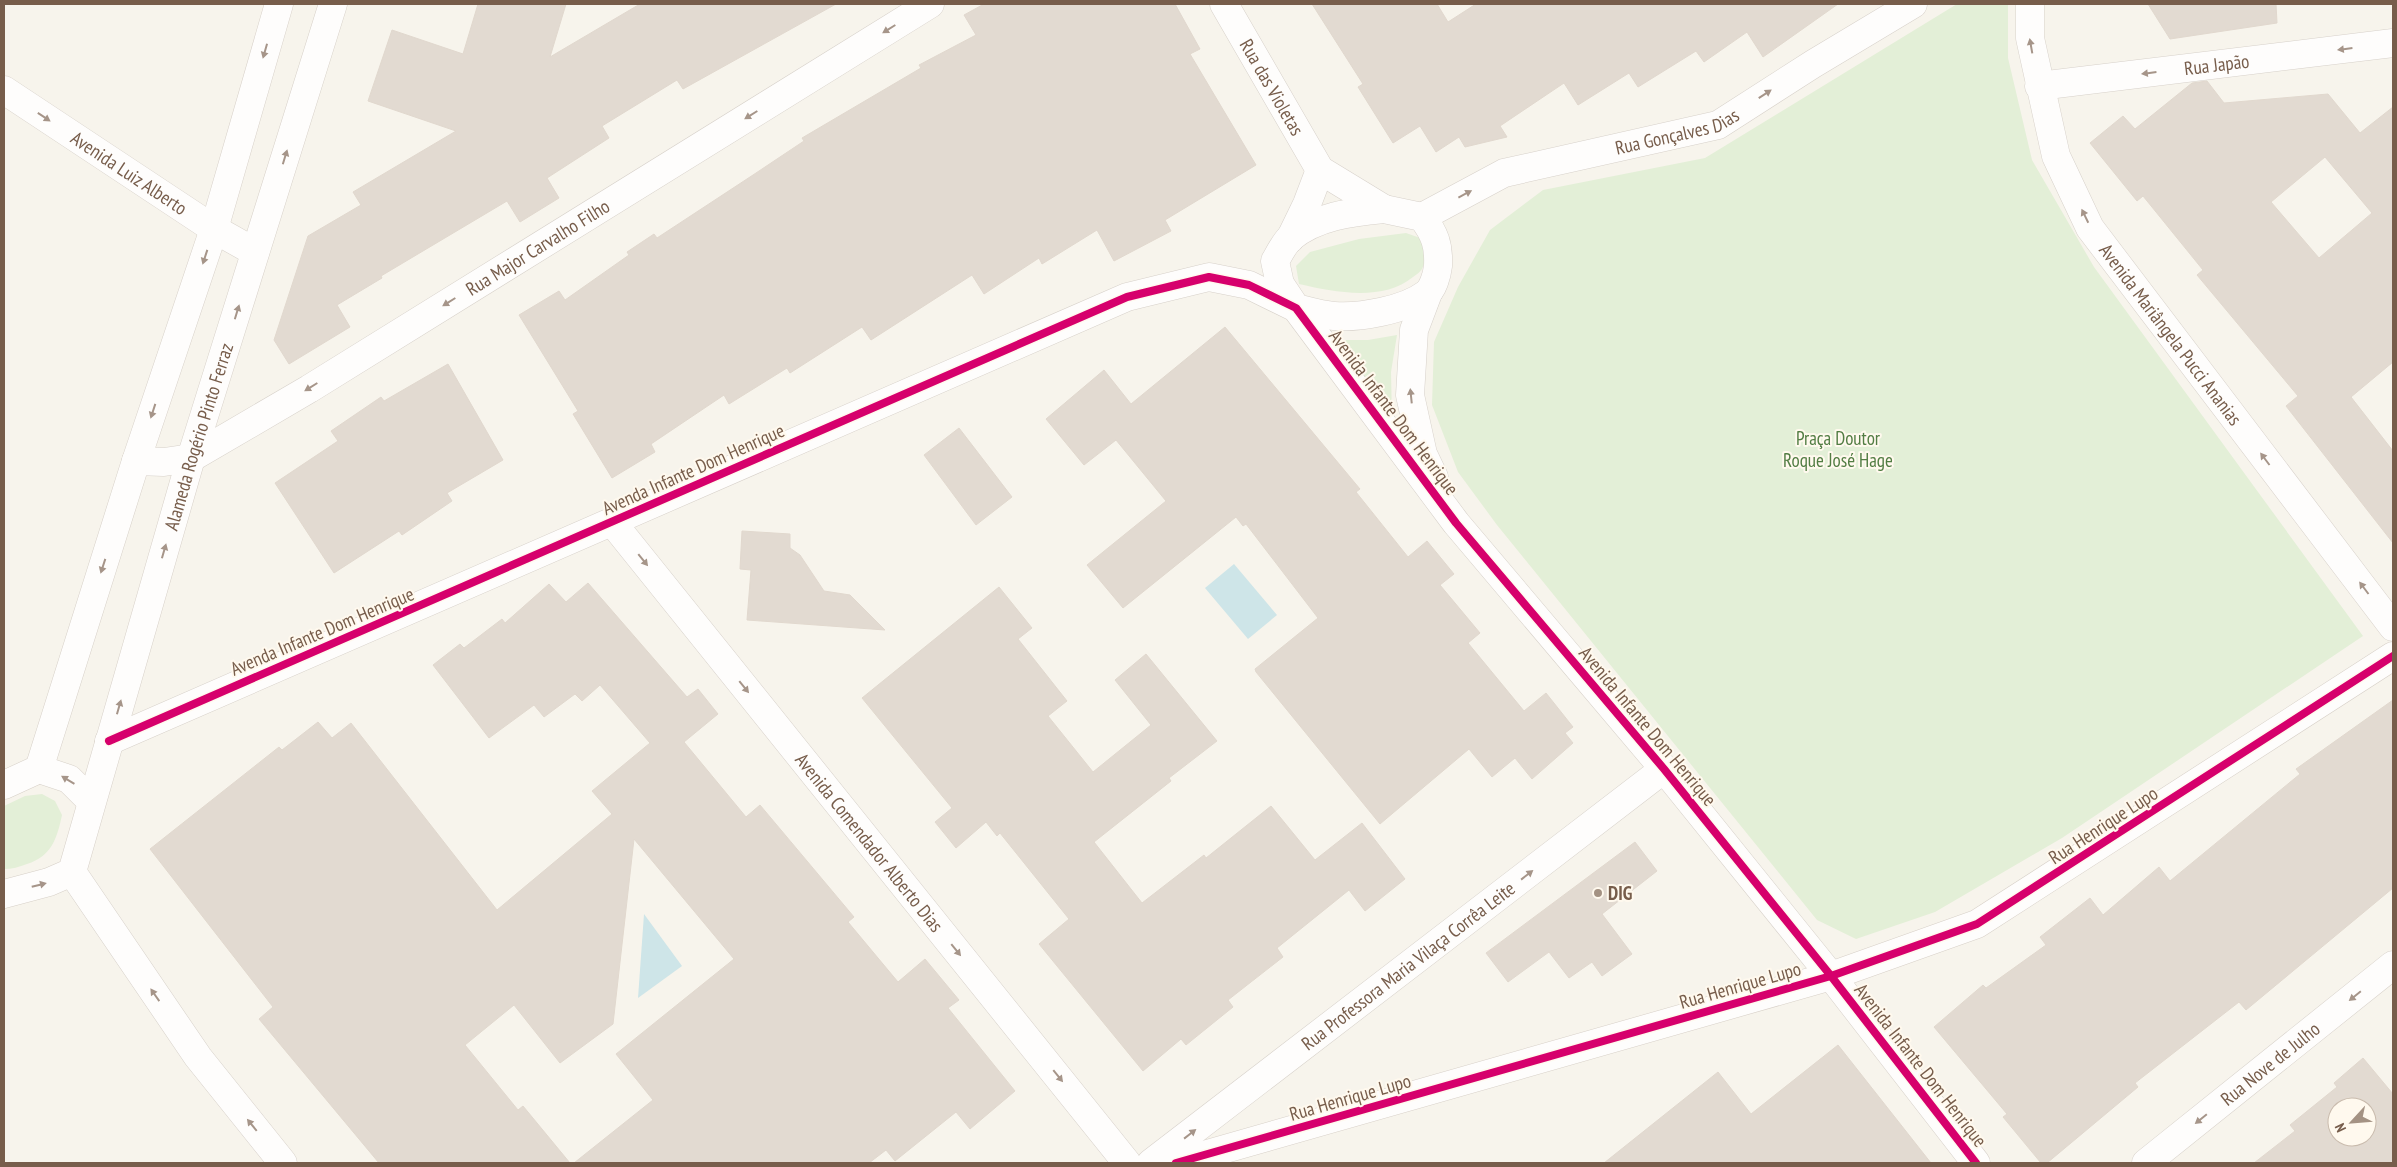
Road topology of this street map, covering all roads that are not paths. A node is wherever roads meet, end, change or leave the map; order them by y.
1 (279, 4) edge
2 (333, 4) edge
3 (930, 4) edge
4 (1224, 4) edge
5 (1913, 4) edge
6 (2030, 4) edge
7 (2393, 43) edge
8 (2039, 86) junction
9 (4, 90) edge
10 (1320, 170) junction
11 (1384, 209) junction
12 (1422, 217) junction
13 (214, 229) junction
14 (1290, 239) junction
15 (255, 252) junction
16 (1428, 293) junction
17 (1296, 308) junction
18 (191, 458) junction
19 (136, 461) junction
20 (612, 522) junction
21 (1456, 523) junction
22 (2393, 627) edge
23 (2393, 656) edge
24 (109, 741) junction
25 (38, 769) junction
26 (1664, 769) junction
27 (4, 785) edge
28 (91, 801) junction
29 (72, 872) junction
30 (4, 894) edge
31 (2393, 965) edge
32 (1831, 976) junction
33 (283, 1163) edge
34 (1128, 1163) edge
35 (1151, 1163) edge
36 (1176, 1163) edge
37 (1976, 1163) edge
38 (2146, 1163) edge

1 -> 13 street
15 -> 2 street, Alameda Rogério Pinto Ferraz
3 -> 18 street, Rua Major Carvalho Filho
4 - 10 street, Rua das Violetas
12 -> 5 street, Rua Gonçalves Dias
8 -> 6 street, Avenida Mariângela Pucci Ananias
7 -> 8 street, Rua Japão
22 -> 8 street, Avenida Mariângela Pucci Ananias
9 -> 13 street, Avenida Luiz Alberto
10 - 11 street, Rua das Violetas
10 - 14 street
11 - 12 street
11 - 14 street
12 - 16 street
13 - 15 street, Avenida Luiz Alberto
13 -> 19 street
14 - 17 street
18 -> 15 street, Alameda Rogério Pinto Ferraz
16 - 17 street
21 -> 16 street, Avenida Infante Dom Henrique
17 - 20 street, Avenda Infante Dom Henrique
17 - 21 street, Avenida Infante Dom Henrique
18 - 19 street, Rua Major Carvalho Filho
24 -> 18 street, Alameda Rogério Pinto Ferraz
19 -> 25 street
20 - 24 street, Avenda Infante Dom Henrique
20 -> 34 street, Avenida Comendador Alberto Dias
21 - 26 street, Avenida Infante Dom Henrique
23 - 32 street, Rua Henrique Lupo
24 - 28 street, Alameda Rogério Pinto Ferraz
25 - 27 street
28 -> 25 street
26 - 32 street, Avenida Infante Dom Henrique
35 -> 26 street, Rua Professora Maria Vilaça Corrêa Leite
28 - 29 street, Alameda Rogério Pinto Ferraz
30 -> 29 street
33 -> 29 street
31 -> 38 street, Rua Nove de Julho
32 - 36 street, Rua Henrique Lupo
32 - 37 street, Avenida Infante Dom Henrique

